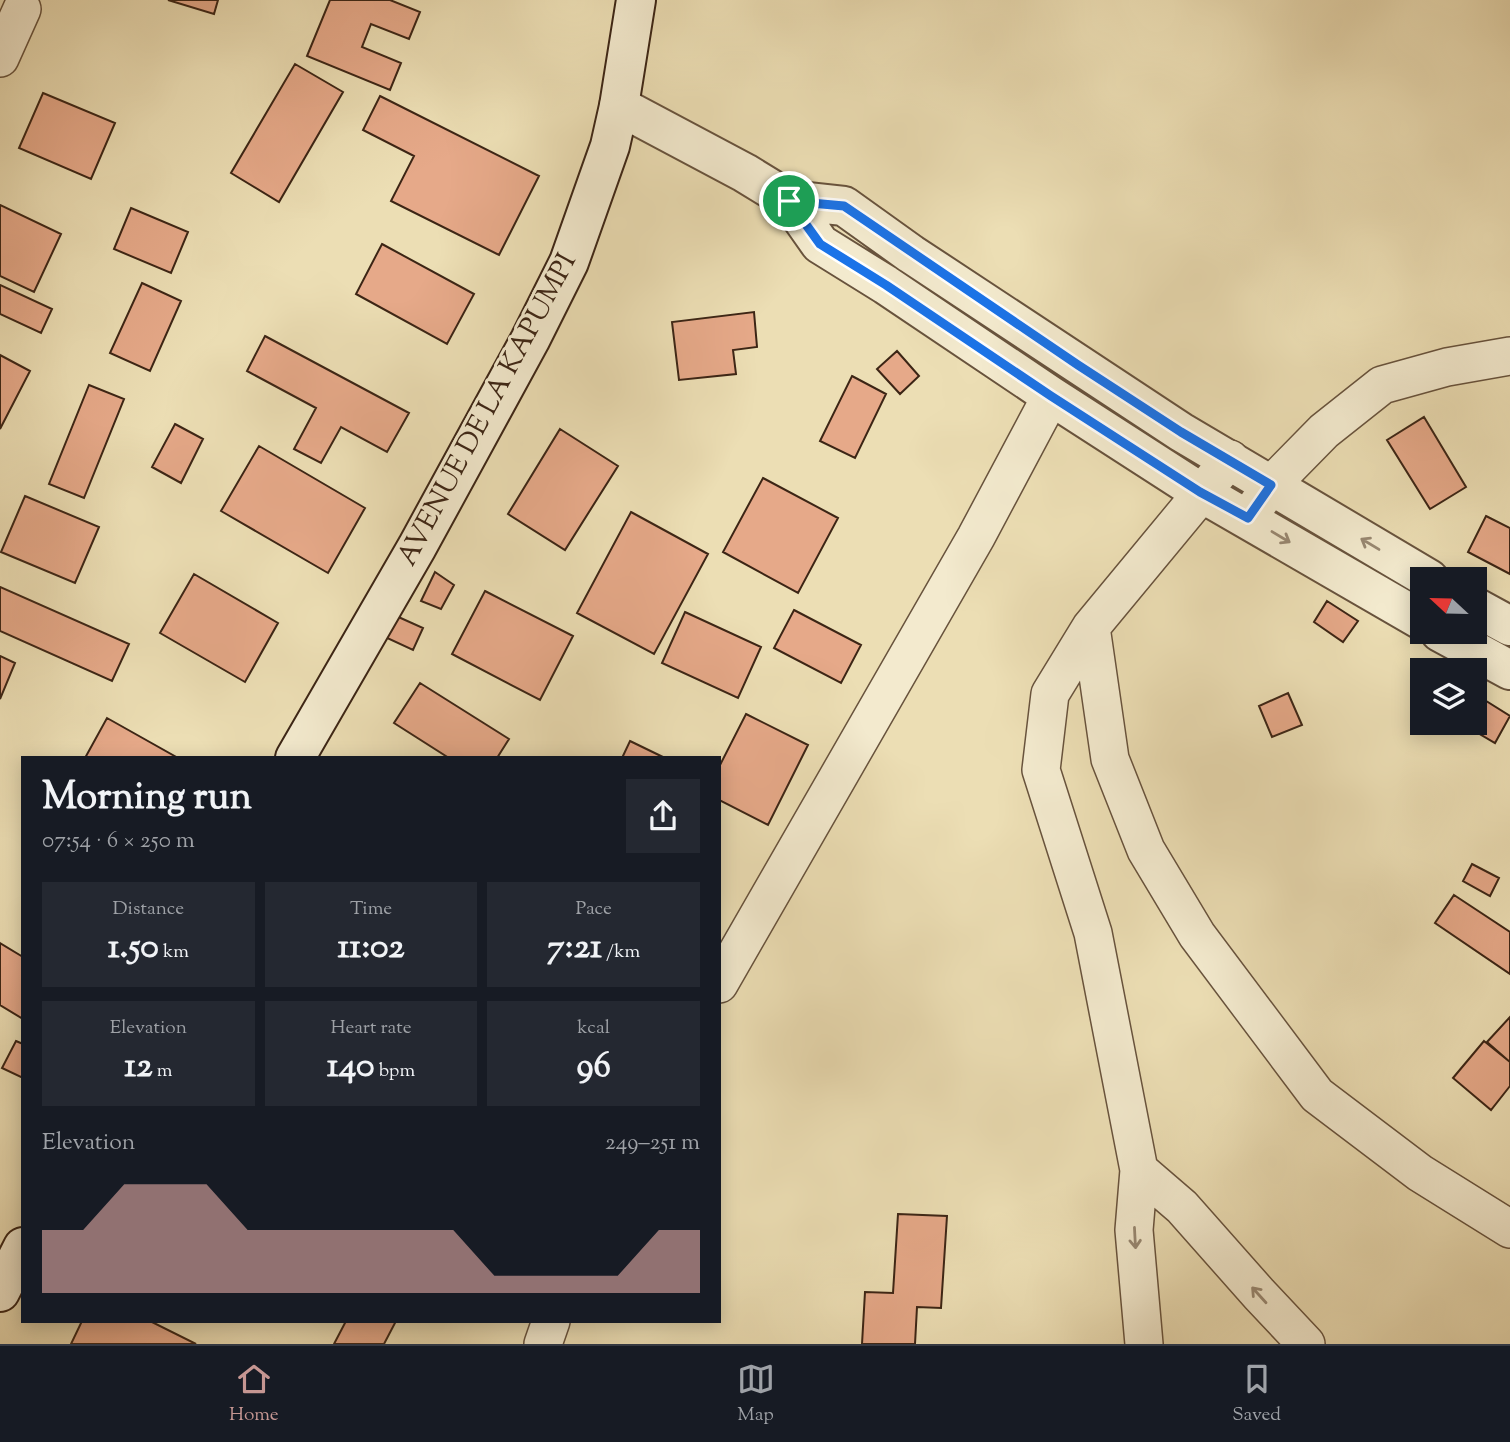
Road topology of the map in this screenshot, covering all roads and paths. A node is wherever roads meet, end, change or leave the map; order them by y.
1 (636, 0) edge
2 (22, 9) dead end
3 (0, 58) edge
4 (619, 106) junction
5 (789, 201) junction
6 (1510, 356) edge
7 (1051, 396) junction
8 (1230, 459) junction
9 (1271, 485) junction
10 (1200, 492) junction
11 (1248, 518) junction
12 (1410, 568) edge
13 (1410, 613) edge
14 (1488, 614) edge
15 (1510, 626) edge
16 (1091, 627) junction
17 (1462, 644) edge
18 (1510, 670) edge
19 (296, 756) edge
20 (721, 981) edge
21 (1139, 1170) junction
22 (1510, 1230) edge
23 (21, 1251) edge
24 (0, 1292) edge
25 (550, 1323) edge
26 (543, 1344) edge
27 (1144, 1344) edge
28 (1306, 1344) edge

1 - 4 street, AVENUE DE LA KAPUMPI
2 - 3 street
4 - 5 street
4 - 19 street, AVENUE DE LA KAPUMPI
5 - 7 street
5 - 8 street
6 - 9 street
7 - 10 street
7 - 20 street
8 - 9 street
8 - 10 street
9 - 11 street
12 -> 9 street
10 - 11 street
10 - 16 street
11 -> 13 street
14 - 15 street
16 - 21 street
16 - 22 street
17 - 18 street
21 -> 27 street
28 -> 21 street
23 - 24 street
25 - 26 street

